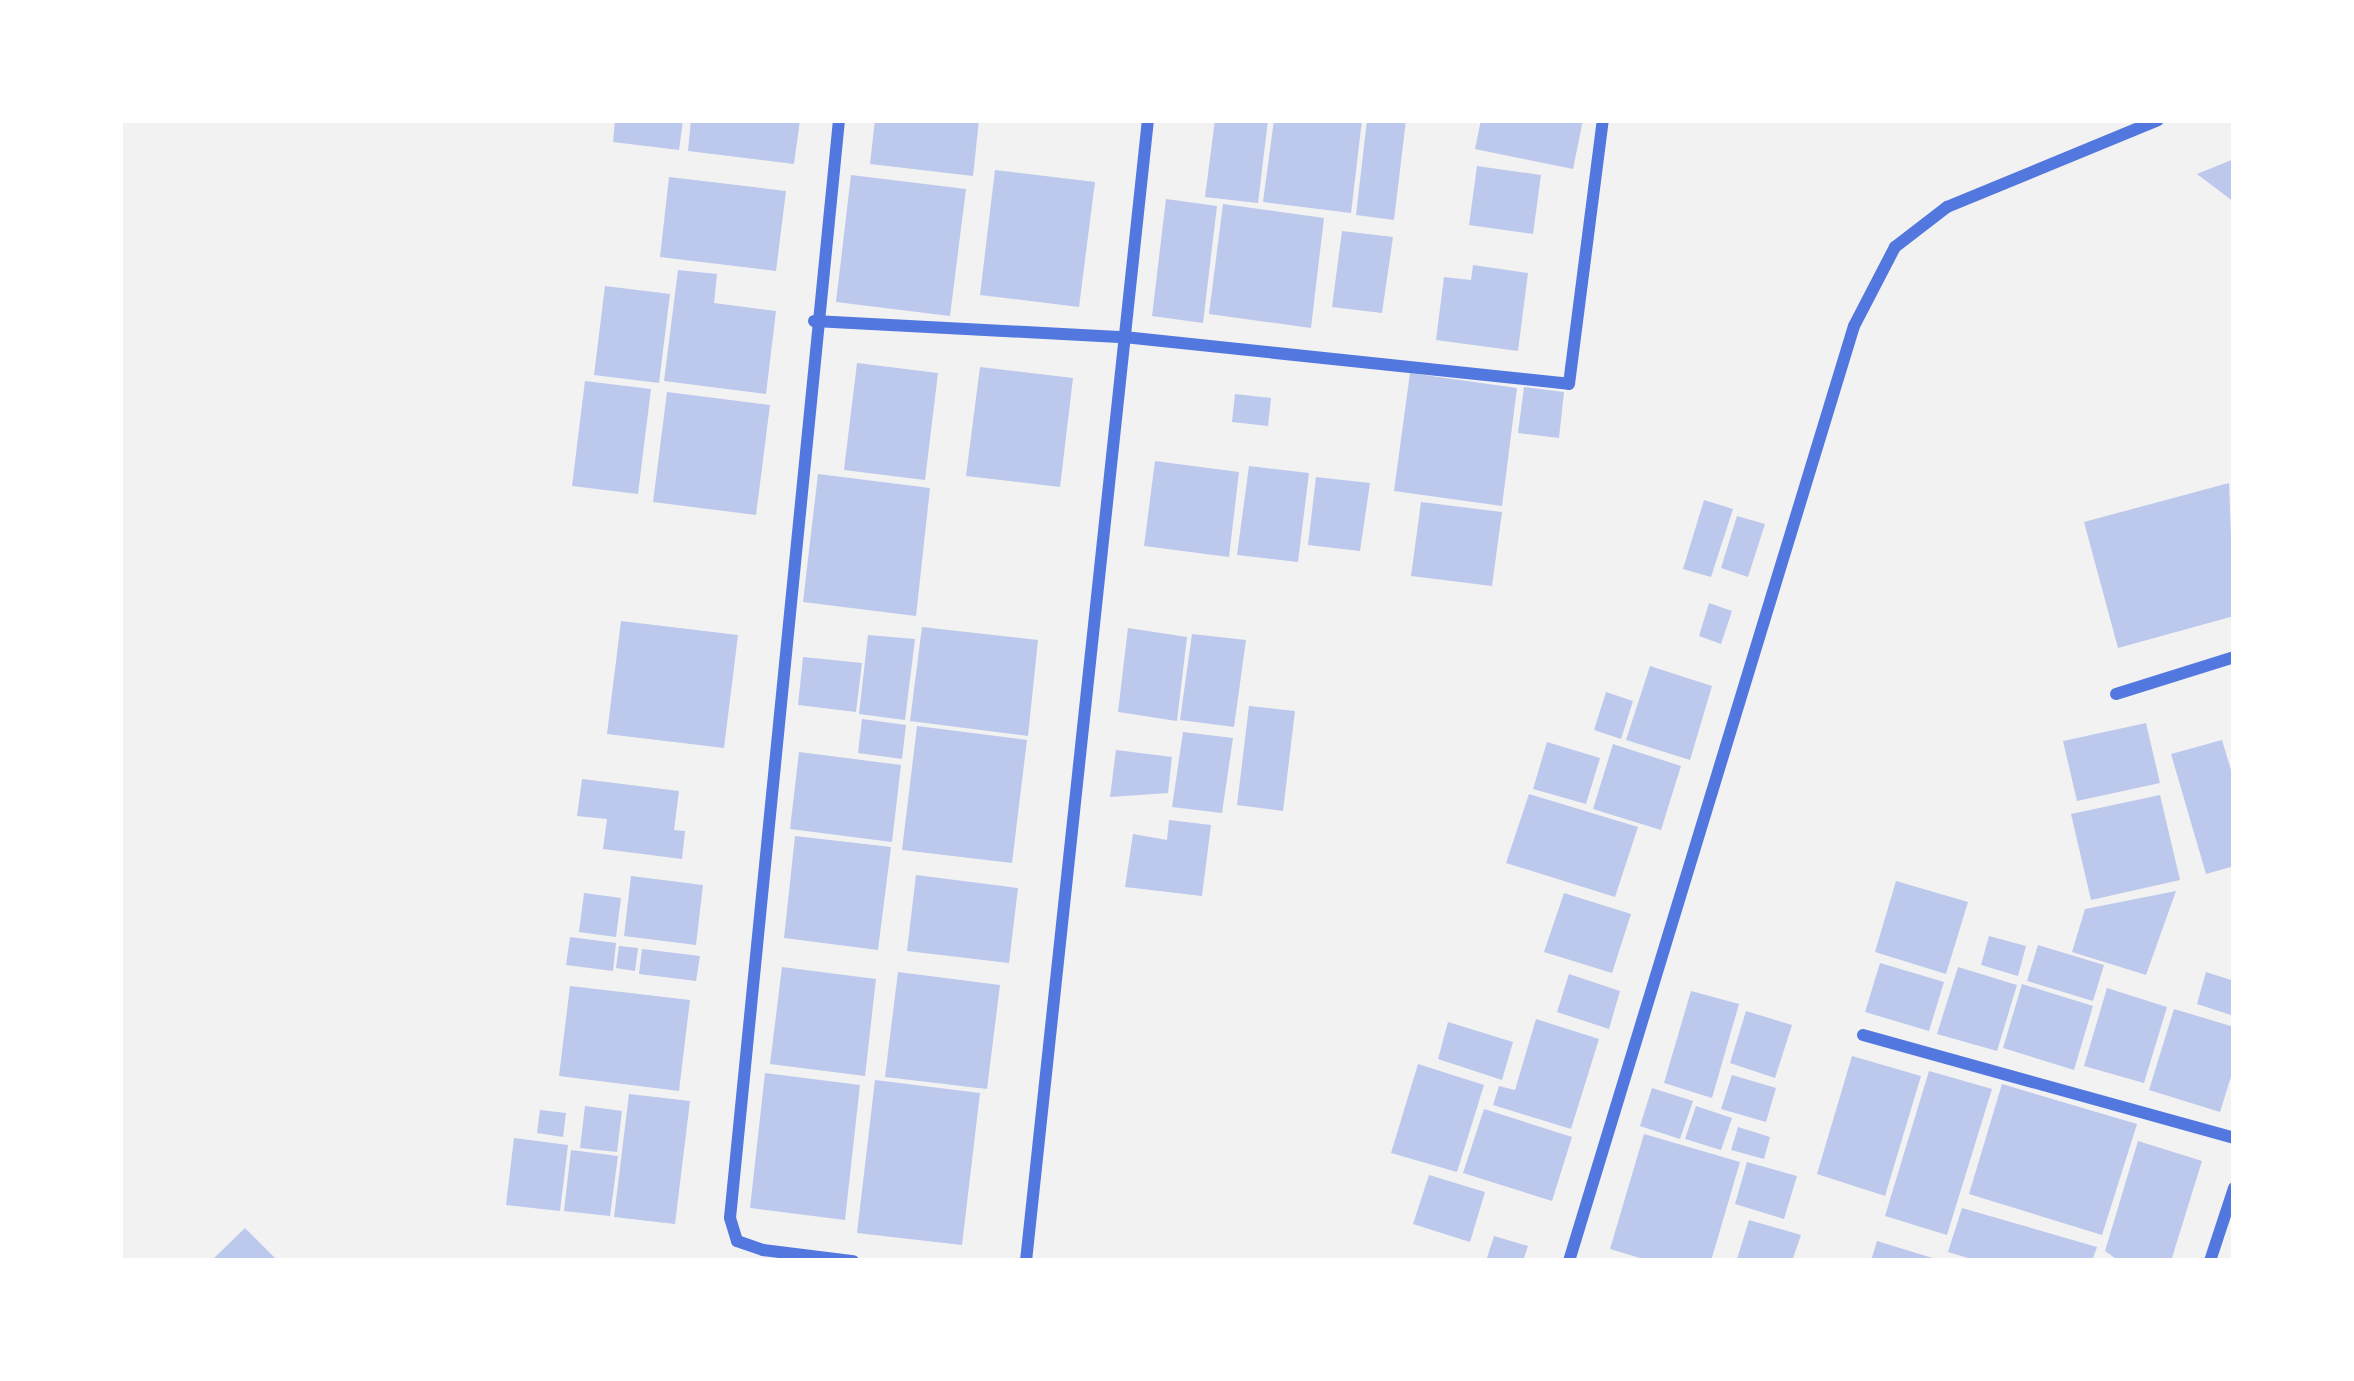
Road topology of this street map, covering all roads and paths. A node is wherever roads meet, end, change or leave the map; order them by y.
1 (838, 120) edge
2 (1148, 120) edge
3 (1603, 120) edge
4 (2158, 120) edge
5 (814, 321) junction
6 (1124, 337) junction
7 (2234, 657) edge
8 (2116, 694) dead end
9 (1862, 1035) dead end
10 (2234, 1138) edge
11 (2234, 1188) edge
12 (853, 1261) edge
13 (1027, 1261) edge
14 (1569, 1261) edge
15 (2210, 1261) edge

1 - 5 street
2 - 6 street
3 - 6 street
4 - 14 street
5 - 6 street
5 - 12 street
6 - 13 street
7 - 8 street
9 - 10 street
11 - 15 street

